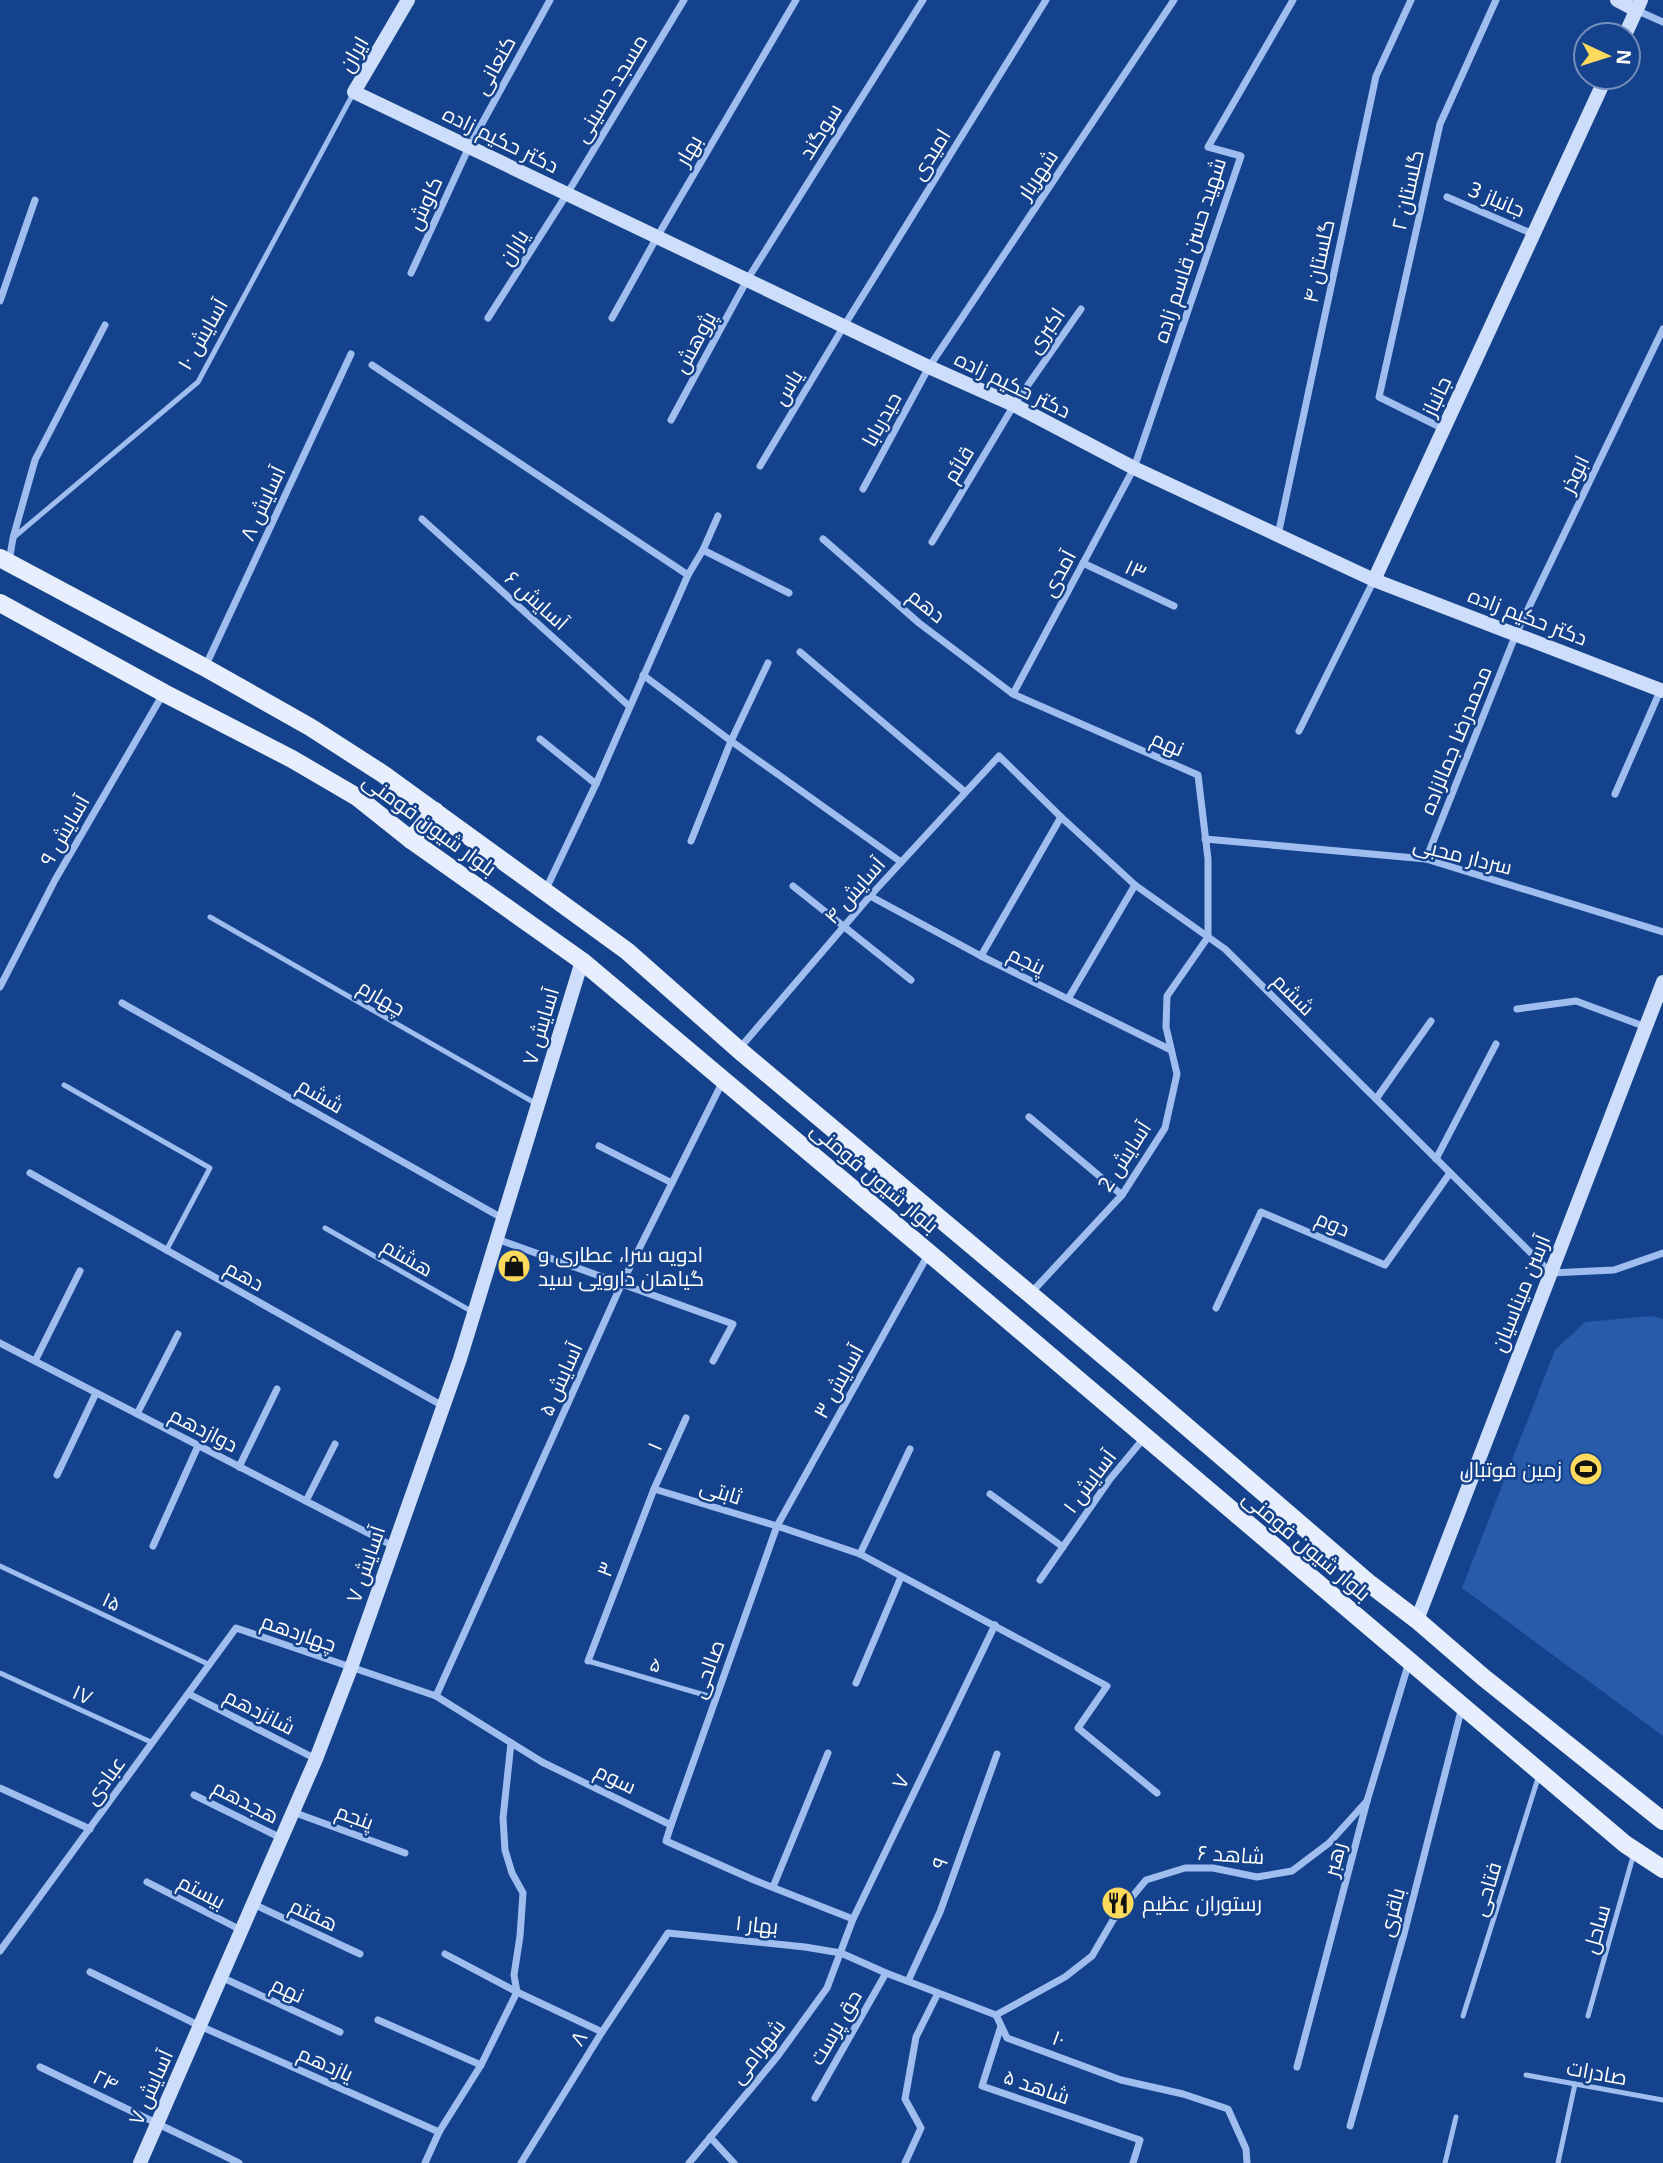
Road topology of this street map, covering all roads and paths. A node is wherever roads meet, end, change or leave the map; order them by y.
1 (408, 0) edge
2 (550, 0) edge
3 (684, 0) edge
4 (796, 0) edge
5 (923, 0) edge
6 (1046, 0) edge
7 (1174, 0) edge
8 (1293, 0) edge
9 (1411, 0) edge
10 (1496, 0) edge
11 (1616, 0) edge
12 (1639, 5) edge
13 (1632, 21) edge
14 (1663, 22) edge
15 (1600, 91) edge
16 (354, 92) junction
17 (469, 147) junction
18 (567, 194) junction
19 (1447, 197) dead end
20 (35, 200) dead end
21 (1534, 234) junction
22 (657, 237) junction
23 (411, 273) dead end
24 (747, 280) junction
25 (0, 301) edge
26 (1080, 309) dead end
27 (488, 318) dead end
28 (612, 318) dead end
29 (105, 324) dead end
30 (844, 326) junction
31 (1663, 329) edge
32 (351, 354) dead end
33 (372, 365) dead end
34 (929, 367) junction
35 (1014, 405) junction
36 (671, 420) dead end
37 (1444, 429) junction
38 (760, 466) dead end
39 (1134, 468) junction
40 (863, 489) dead end
41 (719, 516) dead end
42 (422, 519) dead end
43 (1278, 535) junction
44 (13, 538) junction
45 (823, 538) dead end
46 (932, 542) dead end
47 (703, 550) junction
48 (5, 560) edge
49 (1083, 563) junction
50 (688, 575) junction
51 (1374, 580) junction
52 (789, 593) dead end
53 (0, 603) edge
54 (1174, 606) dead end
55 (1516, 634) junction
56 (800, 652) dead end
57 (768, 663) dead end
58 (204, 667) junction
59 (643, 675) junction
60 (1662, 688) edge
61 (164, 693) junction
62 (1013, 694) junction
63 (629, 706) junction
64 (1299, 731) dead end
65 (540, 739) dead end
66 (730, 741) junction
67 (999, 756) joint
68 (596, 784) junction
69 (965, 792) junction
70 (1615, 794) dead end
71 (435, 811) junction
72 (1060, 817) junction
73 (1205, 839) junction
74 (411, 840) junction
75 (691, 841) dead end
76 (1426, 859) junction
77 (901, 862) junction
78 (1135, 885) junction
79 (793, 886) dead end
80 (544, 891) junction
81 (870, 896) junction
82 (210, 917) dead end
83 (844, 928) junction
84 (1663, 932) edge
85 (1208, 937) junction
86 (981, 956) junction
87 (582, 961) junction
88 (911, 980) dead end
89 (1663, 982) edge
90 (0, 987) edge
91 (1068, 999) junction
92 (122, 1003) dead end
93 (1517, 1009) dead end
94 (1431, 1021) dead end
95 (1646, 1027) junction
96 (1496, 1044) dead end
97 (739, 1050) junction
98 (1171, 1050) junction
99 (723, 1081) junction
100 (64, 1085) dead end
101 (1376, 1099) junction
102 (538, 1105) junction
103 (1029, 1117) dead end
104 (599, 1146) dead end
105 (1436, 1159) junction
106 (30, 1173) dead end
107 (1450, 1173) junction
108 (672, 1183) junction
109 (1122, 1195) junction
110 (503, 1219) junction
111 (326, 1228) dead end
112 (497, 1239) junction
113 (166, 1251) junction
114 (929, 1252) junction
115 (1663, 1253) edge
116 (79, 1271) dead end
117 (1550, 1273) junction
118 (622, 1283) junction
119 (1030, 1294) junction
120 (1216, 1308) dead end
121 (474, 1313) junction
122 (178, 1334) dead end
123 (0, 1343) edge
124 (35, 1361) junction
125 (713, 1361) dead end
126 (277, 1389) dead end
127 (96, 1393) junction
128 (443, 1406) junction
129 (137, 1414) junction
130 (686, 1418) dead end
131 (1145, 1438) junction
132 (335, 1444) dead end
133 (198, 1446) junction
134 (910, 1449) dead end
135 (239, 1467) junction
136 (57, 1475) dead end
137 (654, 1489) junction
138 (990, 1494) dead end
139 (306, 1501) junction
140 (777, 1526) junction
141 (153, 1546) dead end
142 (393, 1546) junction
143 (1063, 1547) junction
144 (860, 1554) junction
145 (0, 1566) edge
146 (901, 1577) junction
147 (1040, 1580) dead end
148 (1417, 1619) junction
149 (995, 1625) junction
150 (236, 1628) joint
151 (588, 1661) joint
152 (1409, 1661) junction
153 (210, 1665) junction
154 (351, 1668) junction
155 (0, 1674) edge
156 (856, 1683) dead end
157 (188, 1694) junction
158 (436, 1696) junction
159 (715, 1698) junction
160 (1462, 1706) junction
161 (153, 1743) junction
162 (511, 1743) junction
163 (828, 1753) dead end
164 (997, 1754) dead end
165 (316, 1759) junction
166 (1539, 1772) junction
167 (0, 1788) edge
168 (1157, 1793) dead end
169 (194, 1795) dead end
170 (1367, 1801) junction
171 (293, 1812) junction
172 (1663, 1821) edge
173 (671, 1825) junction
174 (90, 1829) junction
175 (282, 1839) junction
176 (1635, 1850) junction
177 (405, 1853) dead end
178 (1663, 1869) edge
179 (147, 1882) dead end
180 (773, 1887) junction
181 (253, 1904) junction
182 (853, 1919) junction
183 (242, 1930) junction
184 (668, 1933) joint
185 (0, 1951) edge
186 (360, 1954) dead end
187 (445, 1954) dead end
188 (841, 1954) junction
189 (90, 1972) dead end
190 (886, 1973) junction
191 (221, 1977) junction
192 (908, 1981) junction
193 (517, 1992) junction
194 (938, 1993) junction
195 (996, 2015) junction
196 (1463, 2016) dead end
197 (1588, 2016) dead end
198 (378, 2020) dead end
199 (1001, 2025) junction
200 (200, 2026) junction
201 (340, 2032) dead end
202 (602, 2032) junction
203 (481, 2065) junction
204 (40, 2067) dead end
205 (1297, 2067) dead end
206 (1526, 2076) dead end
207 (1575, 2084) junction
208 (815, 2098) dead end
209 (1663, 2100) edge
210 (1456, 2117) dead end
211 (157, 2123) junction
212 (1350, 2126) dead end
213 (439, 2133) junction
214 (710, 2137) junction
215 (140, 2163) edge
216 (239, 2163) edge
217 (425, 2163) edge
218 (521, 2163) edge
219 (689, 2163) edge
220 (734, 2163) edge
221 (905, 2163) edge
222 (1133, 2163) edge
223 (1247, 2163) edge
224 (1445, 2163) edge
225 (1558, 2163) edge

1 - 16 street, ایران
2 - 17 street, کنعانی
3 - 18 street, مسجد حسینی
4 - 22 street, بهار
5 - 24 street, سوگند
6 - 30 street, امیدی
7 - 34 street, شهریار
8 - 39 street, شهید حسن قاسم زاده
9 - 43 street, گلستان ۴
10 - 37 street, گلستان ۲
11 - 12 street
12 - 13 street
12 - 14 street
15 - 21 street, جانباز
16 - 17 street, دکتر حکیم زاده
16 - 44 lane, آسایش ‍۱۰
17 - 18 street, دکتر حکیم زاده
17 - 23 street, کاوش
18 - 22 street, دکتر حکیم زاده
18 - 27 street, یاران
19 - 21 street, جانباز 3
20 - 25 street
21 - 37 street, جانباز
22 - 24 street, دکتر حکیم زاده
22 - 28 street, بهار
24 - 30 street, دکتر حکیم زاده
24 - 36 street, پژوهش
26 - 35 street, اکبری
29 - 44 street
30 - 34 street, دکتر حکیم زاده
30 - 38 street, یاس
31 - 55 street, ابوذر
32 - 58 street, آسایش ۸
33 - 50 street
34 - 35 street, دکتر حکیم زاده
34 - 40 street, حیدربابا
35 - 39 street, دکتر حکیم زاده
35 - 46 street, قائم
37 - 51 street, جانباز
39 - 43 street, دکتر حکیم زاده
39 - 49 street, آمدی
41 - 47 street
42 - 63 street, آسایش ۶
43 - 51 street, دکتر حکیم زاده
44 - 48 street
45 - 62 street, دهم
47 - 50 street
47 - 52 street
48 - 58 main road, بلوار شیون فومنی
49 - 54 street, ۱۳
49 - 62 street, آمدی
50 - 59 street
51 - 55 street, دکتر حکیم زاده
51 - 64 street, جانباز
53 - 61 main road, بلوار شیون فومنی
55 - 60 street, دکتر حکیم زاده
55 - 76 street, محمدرضا جمالزاده
56 - 69 street
57 - 66 street
58 - 71 main road, بلوار شیون فومنی
59 - 63 street
59 - 66 street
60 - 70 street
61 - 74 main road, بلوار شیون فومنی
61 - 90 street, آسایش ۹
62 - 73 street, نهم
63 - 68 street
65 - 68 street
66 - 75 street
66 - 77 street
67 - 69 street, آسایش ۴
67 - 72 street, ششم
68 - 80 street
69 - 77 street, آسایش ۴
71 - 74 main road
71 - 80 main road, بلوار شیون فومنی
72 - 78 street, ششم
72 - 86 street
73 - 76 street, سردار محبی
73 - 85 street, نهم
74 - 87 main road, بلوار شیون فومنی
76 - 84 street, سردار محبی
77 - 81 street, آسایش ۴
78 - 85 street, ششم
78 - 91 street
79 - 83 street
80 - 97 main road, بلوار شیون فومنی
81 - 83 street, آسایش ۴
81 - 86 street, پنجم
82 - 102 lane, چهارم
83 - 88 street
83 - 97 street, آسایش ۴
85 - 98 street, آسایش 2
85 - 101 street, ششم
86 - 91 street, پنجم
87 - 99 main road, بلوار شیون فومنی
87 - 102 street, آسایش ۷
89 - 95 street, آرسن میناسیان
91 - 98 street, پنجم
92 - 110 street, ششم
93 - 95 street
94 - 101 street
95 - 117 street, آرسن میناسیان
96 - 105 street
97 - 119 main road, بلوار شیون فومنی
98 - 109 street, آسایش 2
99 - 108 street, آسایش ۵
99 - 114 main road, بلوار شیون فومنی
100 - 113 lane
101 - 105 street, ششم
102 - 110 street, آسایش ۷
103 - 109 street
104 - 108 street
105 - 107 street, ششم
106 - 113 street, دهم
107 - 117 street, ششم
107 - 120 street, دوم
108 - 118 street, آسایش ۵
109 - 119 street, آسایش 2
110 - 112 street, آسایش ۷
111 - 121 lane, هشتم
112 - 118 street
112 - 121 street, آسایش ۷
113 - 128 street, دهم
114 - 131 main road, بلوار شیون فومنی
114 - 140 street, آسایش ۳
115 - 117 street
116 - 124 street
117 - 148 street, آرسن میناسیان
118 - 125 street
118 - 158 street, آسایش ۵
119 - 148 main road, بلوار شیون فومنی
121 - 128 street, آسایش ۷
122 - 129 street
123 - 124 street, دوازدهم
124 - 127 street, دوازدهم
126 - 135 street
127 - 129 street, دوازدهم
127 - 136 street
128 - 142 street, آسایش ۷
129 - 133 street, دوازدهم
130 - 137 street, ۱
131 - 143 street, آسایش ۱
131 - 152 main road, بلوار شیون فومنی
132 - 139 street
133 - 135 street, دوازدهم
133 - 141 street
134 - 144 street
135 - 139 street, دوازدهم
137 - 140 street, ثابتی
137 - 151 street, ۳
138 - 143 street
139 - 142 street, دوازدهم
140 - 144 street
140 - 159 street, صالحی
142 - 154 street, آسایش ۷
143 - 147 street, آسایش ۱
144 - 146 street
145 - 153 lane, ۱۵
146 - 149 street
146 - 156 street
148 - 172 main road, بلوار شیون فومنی
149 - 168 street
149 - 182 street, ۷
150 - 153 street, عبادی
150 - 154 street, چهاردهم
151 - 159 lane, ۵
152 - 160 main road, بلوار شیون فومنی
152 - 170 street, رهبر
153 - 157 street, عبادی
154 - 158 street, سوم
154 - 165 street, آسایش ۷
155 - 161 lane, ۱۷
157 - 161 street, عبادی
157 - 165 street, شانزدهم
158 - 162 street, سوم
159 - 173 street, صالحی
160 - 166 main road, بلوار شیون فومنی
160 - 212 street, باقری
161 - 174 street, عبادی
162 - 173 street, سوم
162 - 193 street
163 - 180 street
164 - 192 street, ۹
165 - 171 street, آسایش ۷
166 - 176 main road, بلوار شیون فومنی
166 - 196 lane, فتاحی
167 - 174 street
169 - 175 street, هجدهم
170 - 195 street, شاهد ۶
170 - 205 street, رهبر
171 - 175 street, آسایش ۷
171 - 177 street, پنجم
173 - 180 street
174 - 185 street, عبادی
175 - 181 street, آسایش ۷
176 - 178 main road, بلوار شیون فومنی
176 - 197 lane, ساحل
179 - 183 street, بیستم
180 - 182 street
181 - 183 street, آسایش ۷
181 - 186 street, هفتم
182 - 188 street, ۷
183 - 191 street, آسایش ۷
184 - 188 street, بهار ۱
184 - 202 street, ۸
187 - 193 street
188 - 190 street
188 - 214 street, شهرامی
189 - 200 street, یازدهم
190 - 192 street
190 - 208 street, حق پرست
191 - 200 street, آسایش ۷
191 - 201 street, نهم
192 - 194 street
193 - 202 street
193 - 203 street
194 - 195 street
194 - 221 street
195 - 199 street, ۱۰
198 - 203 street
199 - 222 street, شاهد ۵
199 - 223 street, ۱۰
200 - 211 street, آسایش ۷
200 - 213 street, یازدهم
202 - 218 street, ۸
203 - 213 street
204 - 211 street, ۲۴
206 - 207 lane, صادرات
207 - 209 lane, صادرات
207 - 225 lane
210 - 224 lane
211 - 215 street, آسایش ۷
211 - 216 street, ۲۴
213 - 217 street
214 - 219 street, شهرامی
214 - 220 street

